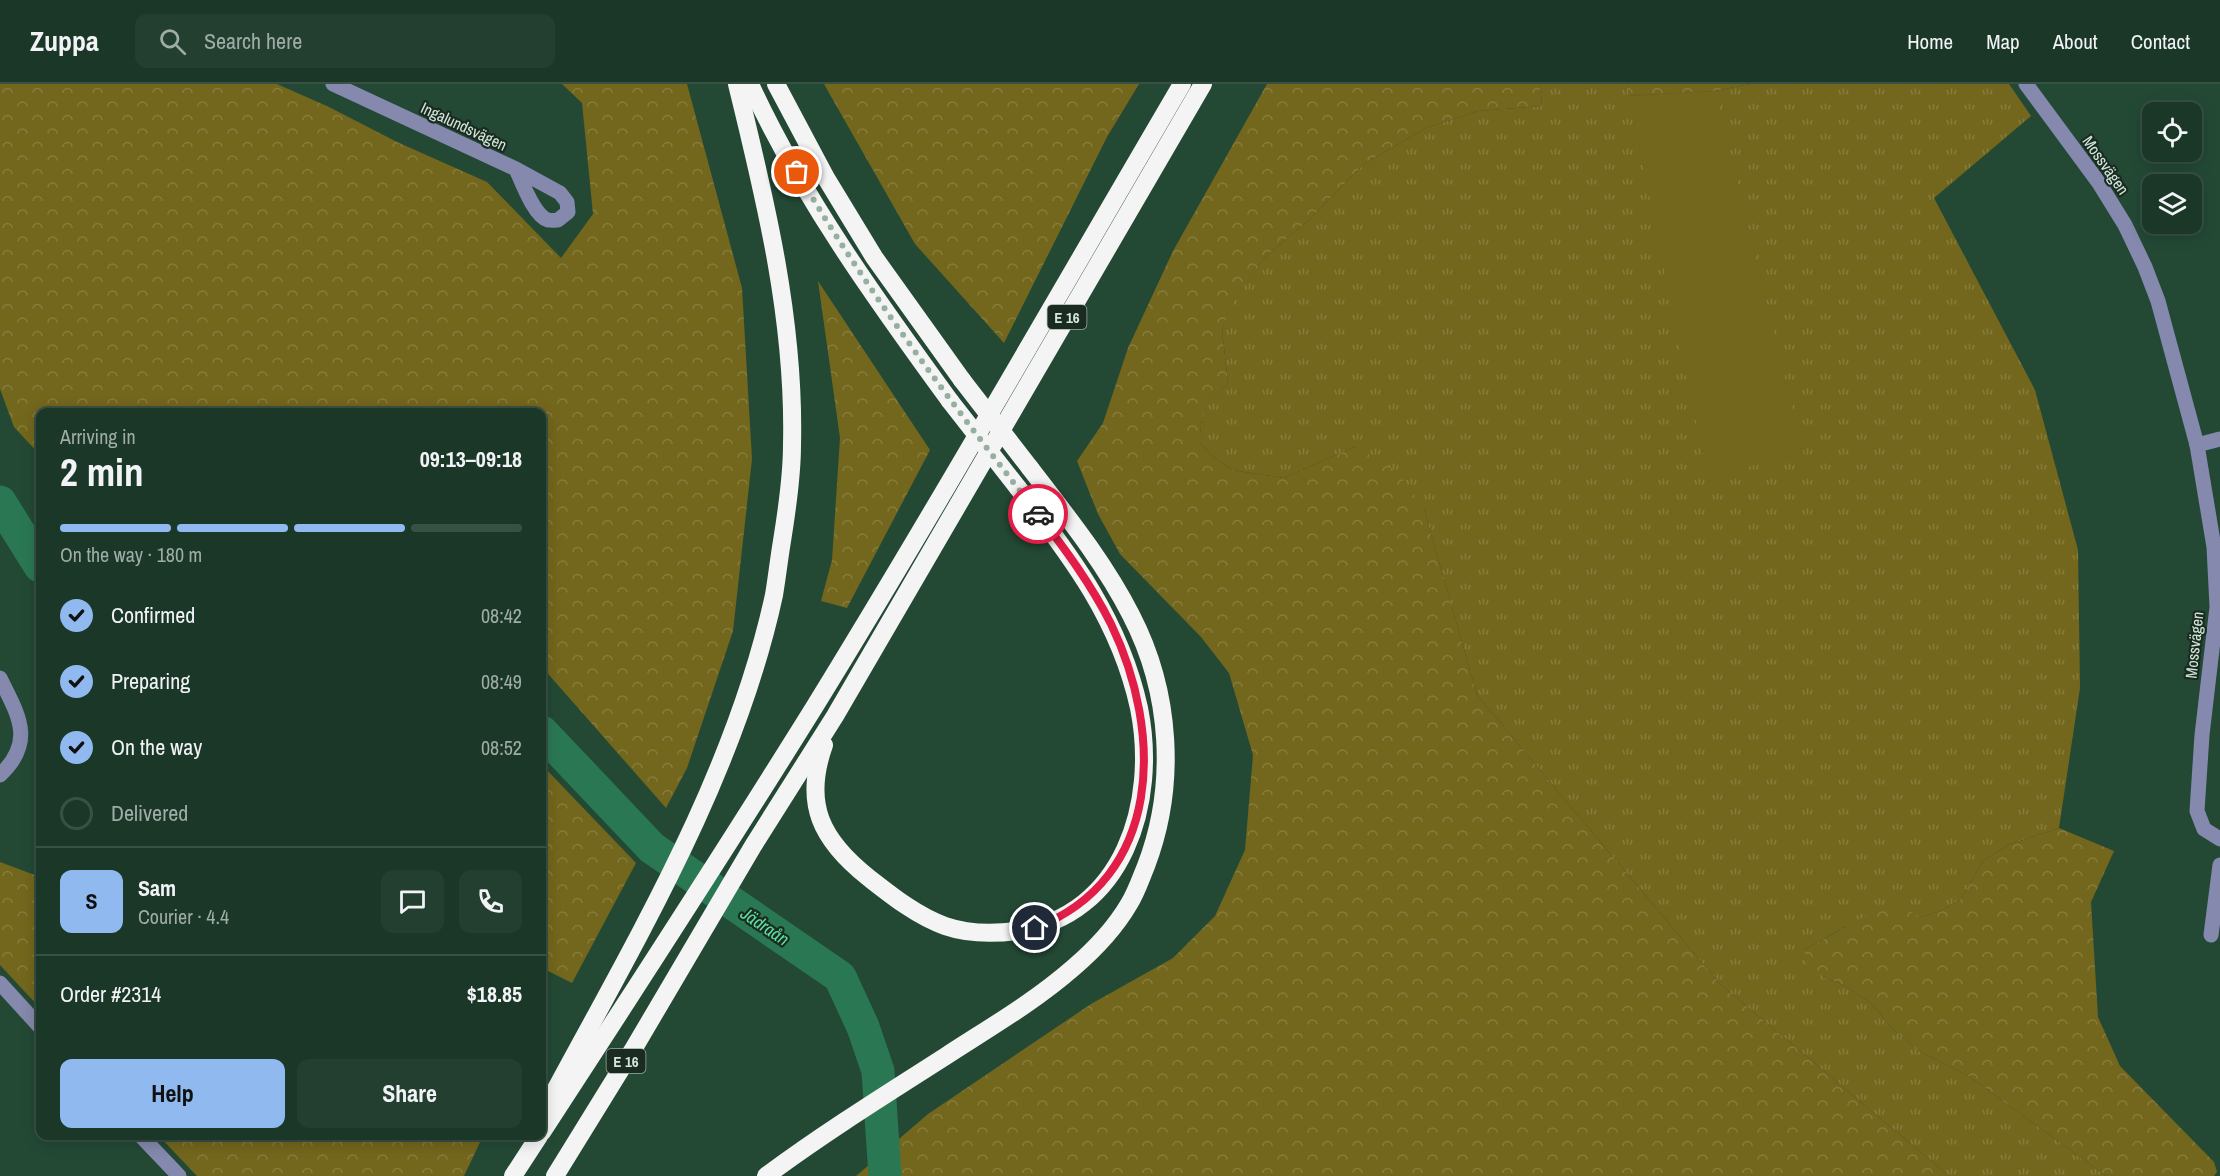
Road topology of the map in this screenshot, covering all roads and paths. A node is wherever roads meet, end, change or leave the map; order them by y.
1 (333, 84) edge
2 (737, 84) edge
3 (750, 84) edge
4 (776, 84) edge
5 (1182, 84) edge
6 (1203, 84) edge
7 (2026, 84) edge
8 (516, 169) dead end
9 (2220, 440) edge
10 (2197, 445) junction
11 (0, 678) edge
12 (835, 716) junction
13 (0, 775) edge
14 (2220, 839) edge
15 (2220, 865) edge
16 (2211, 935) dead end
17 (0, 983) edge
18 (36, 1023) edge
19 (546, 1108) edge
20 (546, 1125) edge
21 (145, 1140) edge
22 (529, 1140) edge
23 (536, 1140) edge
24 (179, 1176) edge
25 (511, 1176) edge
26 (555, 1176) edge
27 (766, 1176) edge

1 - 8 street, Ingalundsvägen
2 - 19 highway
3 - 12 highway, bridge
4 - 27 highway, bridge
5 - 20 highway, E 16
6 - 12 highway, E 16
7 - 10 street, Mossvägen
9 - 10 street
10 - 14 street, Mossvägen
11 - 13 street
12 - 26 highway, E 16
15 - 16 street
17 - 18 street
21 - 24 street
22 - 25 highway
23 - 25 highway, E 16

